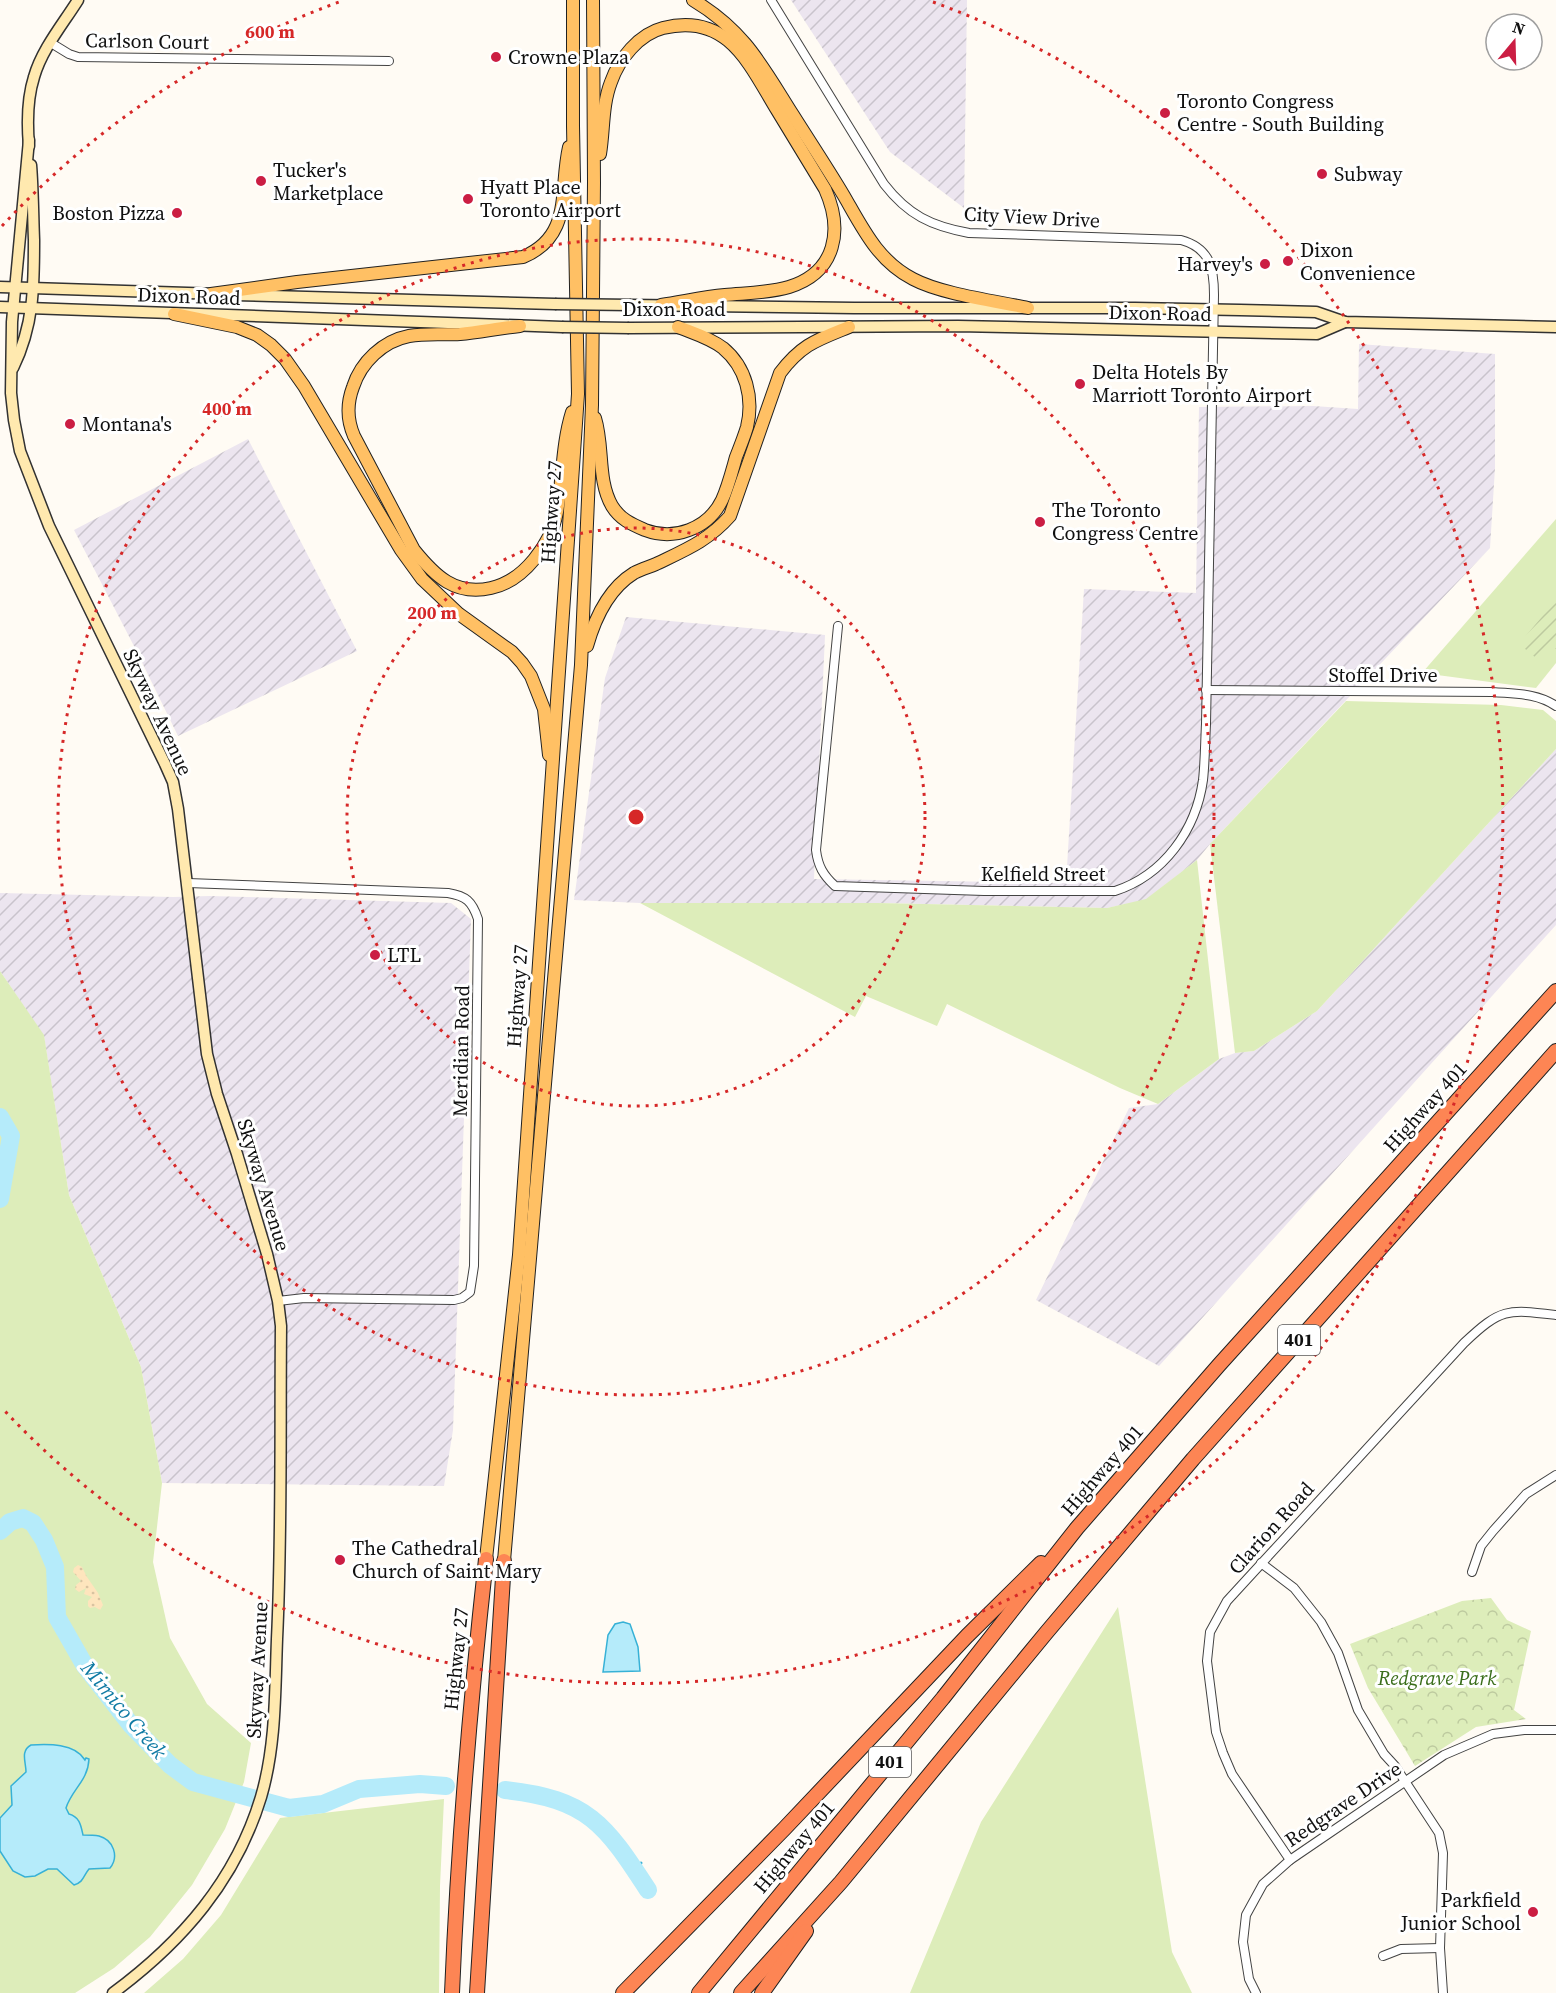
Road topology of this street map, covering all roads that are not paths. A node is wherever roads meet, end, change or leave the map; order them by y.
1 (78, 0) edge
2 (573, 0) edge
3 (593, 0) edge
4 (693, 0) edge
5 (771, 0) edge
6 (51, 43) junction
7 (389, 61) dead end
8 (573, 126) junction
9 (29, 140) junction
10 (594, 182) junction
11 (0, 287) edge
12 (15, 288) junction
13 (34, 288) junction
14 (211, 294) junction
15 (661, 305) junction
16 (0, 307) edge
17 (13, 308) junction
18 (32, 308) junction
19 (957, 308) junction
20 (1028, 308) junction
21 (1214, 309) junction
22 (174, 314) junction
23 (1345, 322) junction
24 (520, 326) junction
25 (958, 326) junction
26 (678, 327) junction
27 (849, 327) junction
28 (1556, 327) edge
29 (1213, 332) junction
30 (12, 371) junction
31 (578, 394) junction
32 (592, 405) junction
33 (838, 626) dead end
34 (581, 665) junction
35 (1206, 690) junction
36 (1556, 706) edge
37 (552, 776) junction
38 (188, 883) junction
39 (1556, 991) edge
40 (1556, 1051) edge
41 (278, 1300) junction
42 (1556, 1316) edge
43 (1556, 1474) edge
44 (1077, 1528) junction
45 (486, 1559) joint
46 (504, 1561) joint
47 (1261, 1563) junction
48 (1472, 1572) dead end
49 (1556, 1730) edge
50 (1405, 1782) junction
51 (1290, 1860) junction
52 (841, 1882) junction
53 (1440, 1948) junction
54 (1383, 1956) dead end
55 (113, 1993) edge
56 (452, 1993) edge
57 (477, 1993) edge
58 (623, 1993) edge
59 (699, 1993) edge
60 (741, 1993) edge
61 (762, 1993) edge
62 (1256, 1993) edge
63 (1443, 1993) edge

1 - 6 main road
2 - 8 main road, Highway 27
3 - 10 main road, Highway 27
4 - 20 main road
5 - 21 street, City View Drive
6 - 7 street, Carlson Court
6 - 9 main road
8 - 14 main road
8 - 31 main road, Highway 27
9 - 12 main road, Skyway Avenue
9 - 13 main road, Skyway Avenue
10 - 15 main road
10 - 32 main road, Highway 27
11 - 12 main road, Dixon Road
12 - 13 main road, Dixon Road
12 - 17 main road, Skyway Avenue
13 - 14 main road, Dixon Road
13 - 18 main road, Skyway Avenue
14 - 15 main road, Dixon Road, bridge
15 - 19 main road, Dixon Road
16 - 17 main road, Dixon Road
17 - 18 main road, Dixon Road
17 - 30 main road, Skyway Avenue
18 - 22 main road, Dixon Road
18 - 30 main road, Skyway Avenue
19 - 20 main road, Dixon Road
19 - 25 main road
20 - 21 main road, Dixon Road
21 - 23 main road, Dixon Road
21 - 29 street, Kelfield Street
22 - 24 main road, Dixon Road
22 - 37 main road
23 - 28 main road, Dixon Road
23 - 29 main road, Dixon Road
24 - 26 main road, Dixon Road, bridge
24 - 31 main road
25 - 27 main road, Dixon Road
25 - 29 main road, Dixon Road
26 - 27 main road, Dixon Road
26 - 32 main road
27 - 34 main road
29 - 35 street, Kelfield Street
30 - 38 main road, Skyway Avenue
31 - 37 main road, Highway 27
32 - 34 main road, Highway 27
33 - 35 street, Kelfield Street
34 - 46 main road, Highway 27
35 - 36 street, Stoffel Drive
37 - 45 main road, Highway 27
38 - 41 main road, Skyway Avenue
38 - 41 street, Meridian Road
39 - 44 highway, Highway 401 / 401
40 - 52 highway, 401
41 - 55 main road, Skyway Avenue
42 - 47 street, Clarion Road
43 - 48 street
44 - 58 highway
44 - 59 highway, Highway 401 / 401
45 - 56 highway, Highway 27
46 - 57 highway, Highway 27
47 - 50 street
47 - 51 street, Clarion Road
49 - 50 street, Redgrave Drive
50 - 51 street, Redgrave Drive
50 - 53 street
51 - 62 street, Redgrave Drive
52 - 60 highway, 401
52 - 61 highway
53 - 54 street
53 - 63 street

